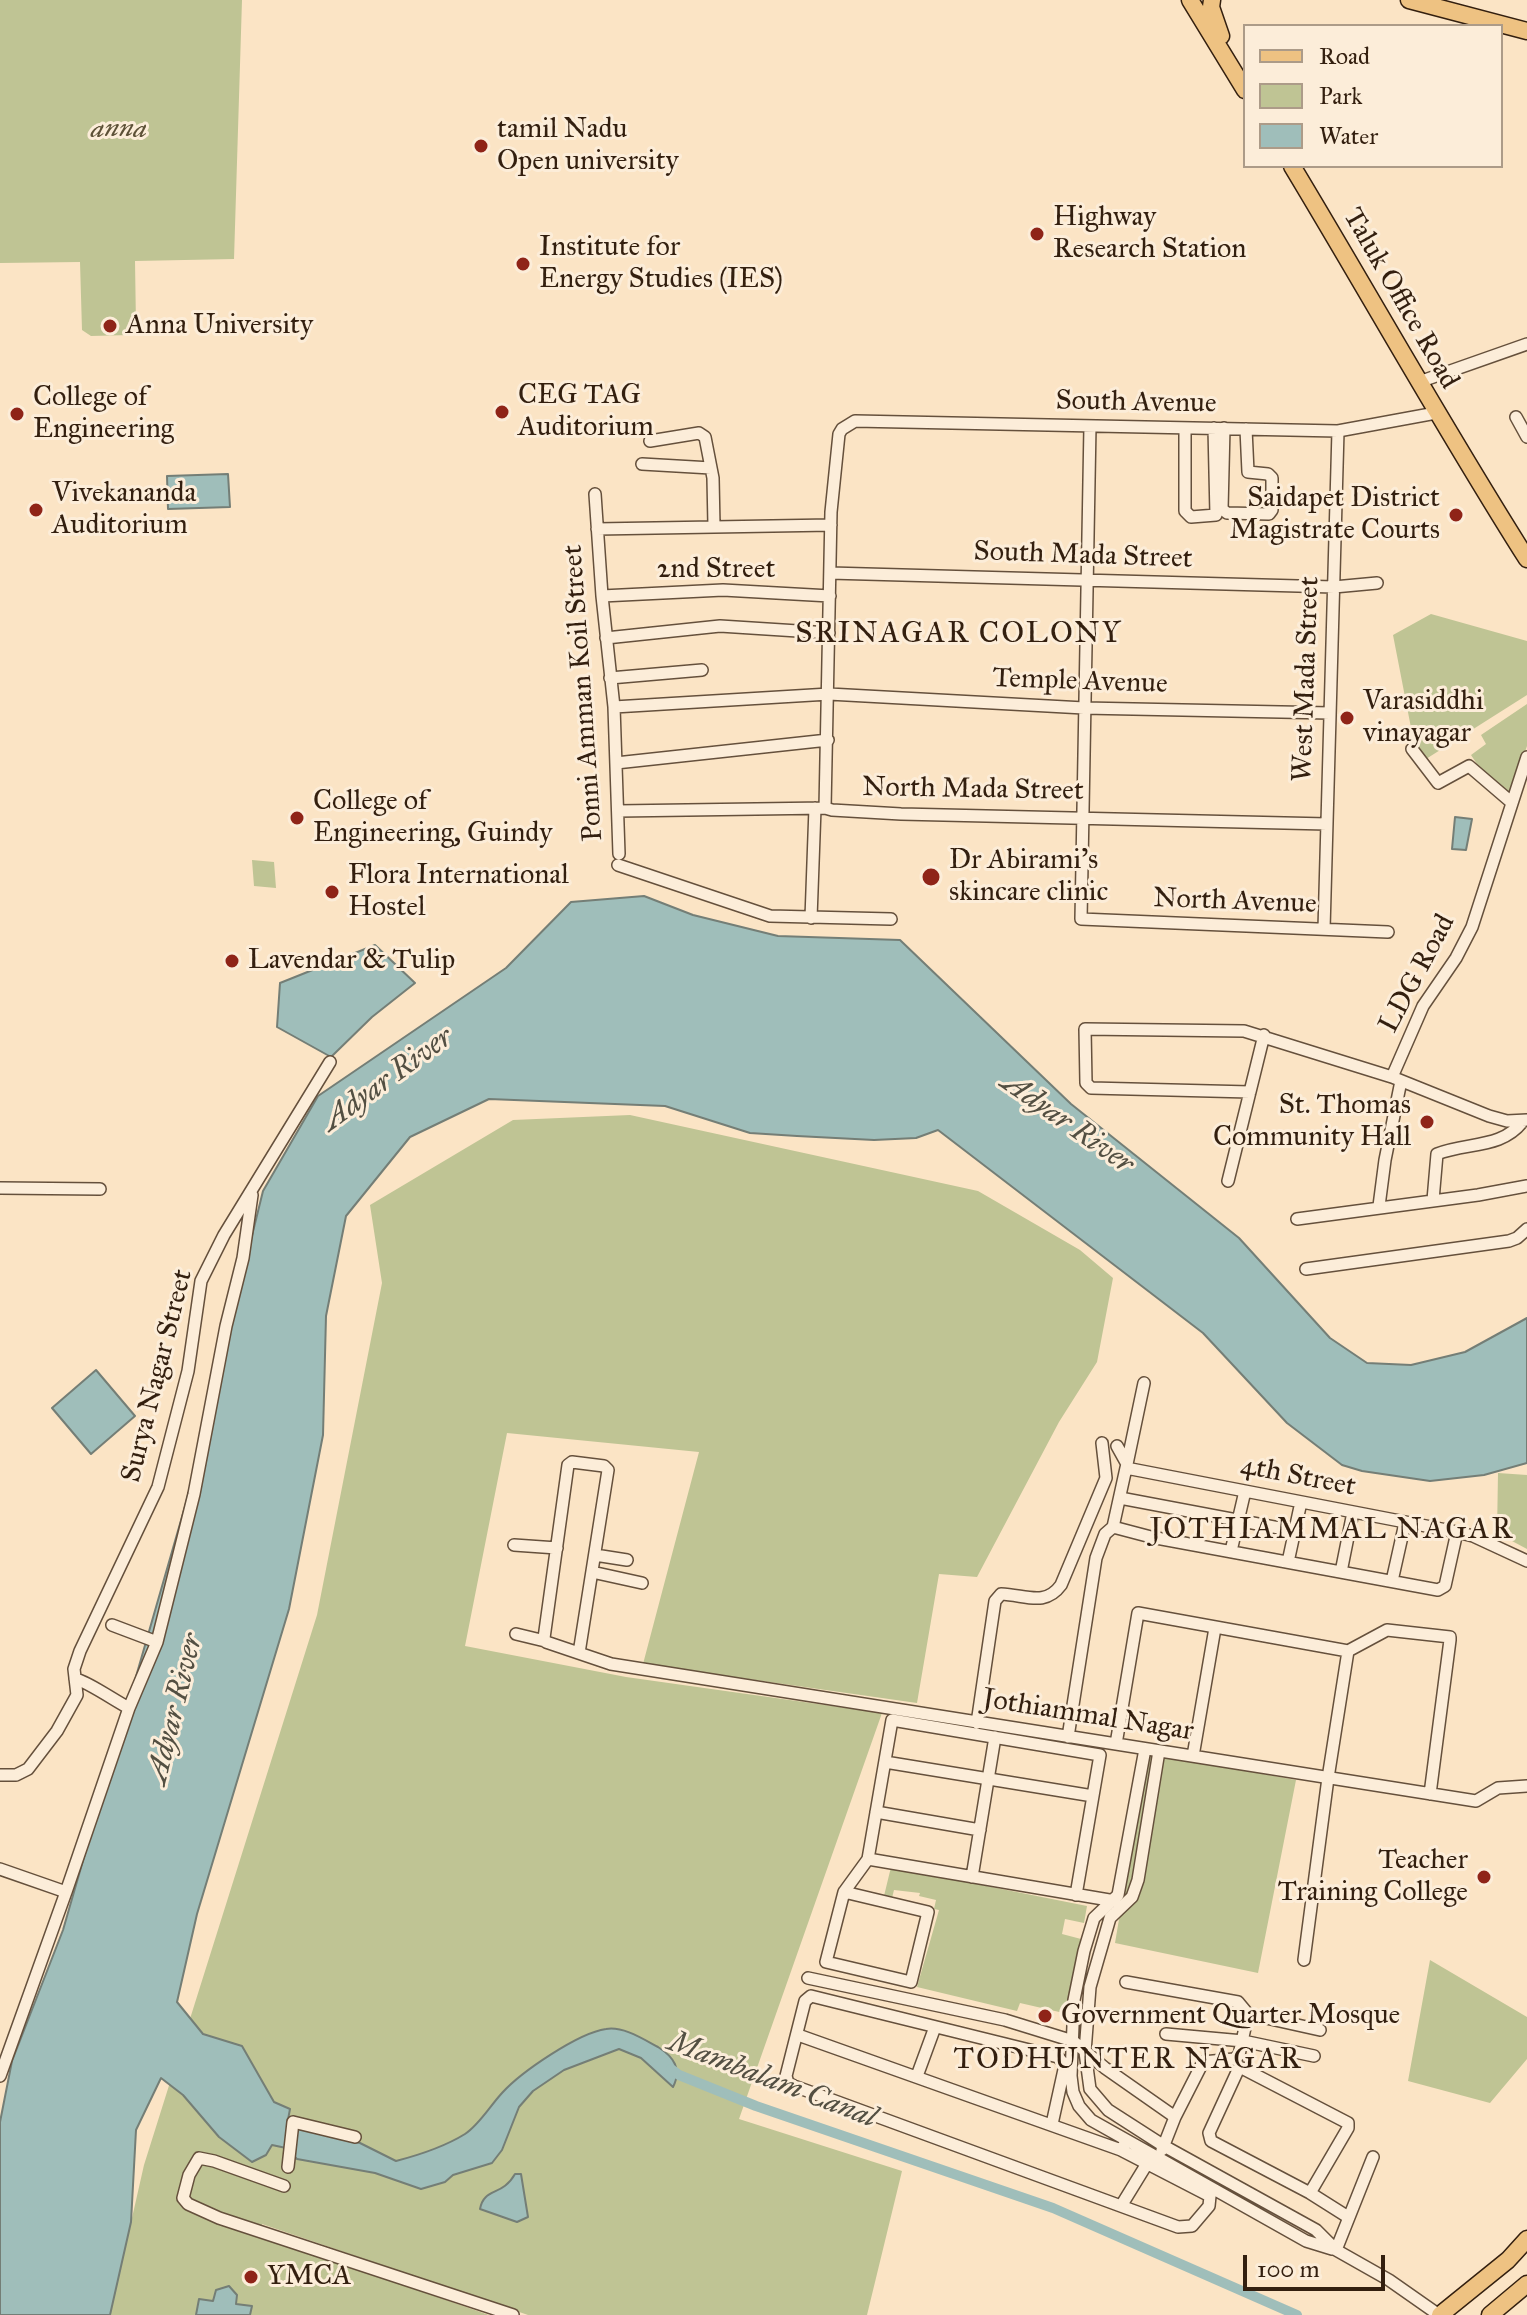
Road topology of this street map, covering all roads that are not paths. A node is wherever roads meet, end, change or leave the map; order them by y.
1 (1190, 0) edge
2 (1212, 0) edge
3 (1409, 0) edge
4 (1450, 0) edge
5 (1527, 23) edge
6 (1500, 24) edge
7 (1503, 25) edge
8 (1527, 31) edge
9 (1243, 86) edge
10 (1243, 86) edge
11 (1293, 168) edge
12 (1527, 344) edge
13 (1419, 382) junction
14 (1436, 413) junction
15 (1516, 417) dead end
16 (1090, 426) junction
17 (1185, 428) junction
18 (1338, 431) junction
19 (1220, 432) junction
20 (1246, 434) junction
21 (1527, 437) edge
22 (650, 441) dead end
23 (642, 464) dead end
24 (711, 468) junction
25 (595, 494) dead end
26 (831, 525) junction
27 (714, 526) junction
28 (597, 529) junction
29 (1527, 559) edge
30 (830, 573) junction
31 (1087, 580) junction
32 (1377, 583) dead end
33 (1334, 587) junction
34 (602, 596) junction
35 (830, 596) junction
36 (829, 633) junction
37 (606, 638) junction
38 (702, 670) dead end
39 (610, 678) junction
40 (829, 694) junction
41 (614, 707) junction
42 (1084, 708) junction
43 (1330, 713) junction
44 (828, 740) junction
45 (1412, 749) dead end
46 (1526, 761) edge
47 (616, 763) junction
48 (1511, 802) junction
49 (820, 808) junction
50 (618, 811) junction
51 (1082, 817) junction
52 (1327, 824) junction
53 (811, 918) junction
54 (891, 919) dead end
55 (1324, 929) junction
56 (1388, 932) dead end
57 (1264, 1035) junction
58 (330, 1062) dead end
59 (1397, 1079) junction
60 (1250, 1092) junction
61 (1525, 1120) edge
62 (1228, 1181) dead end
63 (1527, 1186) edge
64 (0, 1188) edge
65 (253, 1188) junction
66 (100, 1189) dead end
67 (1433, 1200) junction
68 (1379, 1206) junction
69 (1297, 1219) dead end
70 (1527, 1229) edge
71 (1306, 1269) dead end
72 (1144, 1383) dead end
73 (1102, 1443) dead end
74 (1117, 1446) dead end
75 (1127, 1466) junction
76 (1245, 1491) junction
77 (1120, 1498) junction
78 (1301, 1502) junction
79 (1353, 1512) junction
80 (1239, 1519) junction
81 (1405, 1523) junction
82 (1113, 1527) junction
83 (1295, 1531) junction
84 (1457, 1532) junction
85 (514, 1545) dead end
86 (557, 1548) junction
87 (1231, 1551) junction
88 (595, 1555) junction
89 (627, 1560) dead end
90 (1527, 1561) edge
91 (1288, 1562) junction
92 (592, 1572) junction
93 (1341, 1572) junction
94 (1392, 1581) junction
95 (642, 1583) dead end
96 (112, 1625) dead end
97 (1215, 1628) junction
98 (516, 1634) dead end
99 (545, 1641) junction
100 (157, 1642) junction
101 (1348, 1651) junction
102 (579, 1653) junction
103 (75, 1679) junction
104 (129, 1708) junction
105 (977, 1723) junction
106 (995, 1737) junction
107 (1068, 1737) junction
108 (1116, 1744) junction
109 (1145, 1749) junction
110 (1159, 1751) junction
111 (1193, 1756) junction
112 (885, 1762) junction
113 (0, 1775) edge
114 (988, 1778) junction
115 (1328, 1778) junction
116 (1527, 1786) edge
117 (1430, 1794) junction
118 (1093, 1796) junction
119 (876, 1812) junction
120 (980, 1830) junction
121 (868, 1859) junction
122 (0, 1869) edge
123 (972, 1877) junction
124 (66, 1892) junction
125 (844, 1892) junction
126 (1076, 1895) junction
127 (1115, 1901) junction
128 (1098, 1913) junction
129 (1110, 1918) junction
130 (1304, 1960) dead end
131 (808, 1978) dead end
132 (1126, 1982) dead end
133 (1248, 2014) junction
134 (935, 2027) junction
135 (1320, 2030) dead end
136 (1166, 2034) dead end
137 (798, 2035) junction
138 (1073, 2041) junction
139 (1243, 2041) junction
140 (1085, 2052) junction
141 (1314, 2056) dead end
142 (0, 2076) edge
143 (917, 2076) junction
144 (1175, 2117) junction
145 (1052, 2124) junction
146 (1135, 2127) junction
147 (355, 2137) dead end
148 (1124, 2145) junction
149 (1164, 2146) junction
150 (1373, 2157) dead end
151 (1153, 2160) junction
152 (288, 2167) dead end
153 (284, 2186) dead end
154 (1310, 2193) junction
155 (1263, 2201) junction
156 (1121, 2206) junction
157 (1257, 2214) junction
158 (1348, 2217) junction
159 (1527, 2239) edge
160 (1336, 2250) junction
161 (1508, 2260) junction
162 (1527, 2282) edge
163 (513, 2315) edge
164 (1440, 2315) edge
165 (1490, 2315) edge

1 - 9 main road
2 - 10 main road
3 - 6 main road
4 - 5 main road
7 - 8 main road
11 - 13 main road, Taluk Office Road
12 - 13 street
13 - 14 main road, Taluk Office Road
14 - 18 street, South Avenue
14 - 29 main road, Taluk Office Road
15 - 21 street
16 - 17 street, South Avenue
16 - 26 street, South Avenue
16 - 31 street
17 - 19 street, South Avenue
17 - 19 street
18 - 20 street, South Avenue
18 - 33 street, West Mada Street
19 - 20 street, South Avenue
19 - 20 street
22 - 24 street
23 - 24 street
24 - 27 street
25 - 28 street, Ponni Amman Koil Street
26 - 27 street
26 - 30 street
27 - 28 street
28 - 34 street, Ponni Amman Koil Street
30 - 31 street, South Mada Street
30 - 35 street
31 - 33 street, South Mada Street
31 - 42 street
32 - 33 street, South Mada Street
33 - 43 street, West Mada Street
34 - 35 street, 2nd Street
34 - 37 street, Ponni Amman Koil Street
35 - 36 street
36 - 37 street
36 - 40 street
37 - 39 street, Ponni Amman Koil Street
38 - 39 street
39 - 41 street, Ponni Amman Koil Street
40 - 41 street, Temple Avenue
40 - 42 street, Temple Avenue
40 - 44 street
41 - 47 street, Ponni Amman Koil Street
42 - 43 street, Temple Avenue
42 - 51 street
43 - 52 street, West Mada Street
44 - 47 street
44 - 49 street
45 - 48 street
46 - 48 street, LDG Road
47 - 50 street, Ponni Amman Koil Street
48 - 59 street, LDG Road
49 - 50 street, North Mada Street
49 - 51 street, North Mada Street
49 - 53 street
50 - 53 street, Ponni Amman Koil Street
51 - 52 street, North Mada Street
51 - 55 street, North Avenue
52 - 55 street, West Mada Street
53 - 54 street, Ponni Amman Koil Street
55 - 56 street, North Avenue
57 - 59 street
57 - 60 street
57 - 60 street
58 - 65 street, Surya Nagar Street
59 - 61 street, LDG Road
59 - 68 street
60 - 62 street
61 - 67 street
63 - 67 street
64 - 66 street
65 - 100 street
65 - 103 street, Surya Nagar Street
67 - 68 street
68 - 69 street
70 - 71 street
72 - 75 street
73 - 105 street
74 - 75 street
75 - 76 street, 4th Street
75 - 77 street
76 - 78 street, 4th Street
76 - 80 street
77 - 80 street
77 - 82 street
78 - 79 street, 4th Street
78 - 83 street
79 - 81 street, 4th Street
79 - 93 street
80 - 83 street
80 - 87 street
81 - 84 street, 4th Street
81 - 94 street
82 - 87 street
82 - 107 street
83 - 91 street
84 - 90 street, 4th Street
84 - 94 street
85 - 86 street
86 - 88 street
86 - 99 street
87 - 91 street
88 - 89 street
88 - 92 street
91 - 93 street
92 - 95 street
92 - 102 street
93 - 94 street
96 - 100 street
97 - 101 street
97 - 108 street
97 - 111 street
98 - 99 street, Jothiammal Nagar
99 - 102 street, Jothiammal Nagar
100 - 104 street
101 - 115 street
101 - 117 street
102 - 105 street, Jothiammal Nagar
103 - 104 street
103 - 113 street, Surya Nagar Street
104 - 124 street
105 - 107 street, Jothiammal Nagar
106 - 112 street
106 - 114 street
106 - 118 street
107 - 108 street, Jothiammal Nagar
108 - 109 street, Jothiammal Nagar
109 - 110 street, Jothiammal Nagar
109 - 127 street
110 - 111 street, Jothiammal Nagar
110 - 129 street
111 - 115 street, Jothiammal Nagar
112 - 114 street
112 - 119 street
114 - 118 street
114 - 120 street
115 - 117 street, Jothiammal Nagar
115 - 130 street
116 - 117 street, Jothiammal Nagar
118 - 126 street
119 - 120 street
119 - 121 street
120 - 123 street
121 - 123 street
121 - 125 street
122 - 124 street
123 - 126 street
124 - 142 street
125 - 125 street
126 - 127 street
127 - 128 street
128 - 129 street
128 - 138 street
129 - 140 street
131 - 138 street
132 - 133 street
133 - 135 street
133 - 139 street
134 - 137 street
134 - 143 street
134 - 145 street
136 - 139 street
137 - 143 street
137 - 156 street
138 - 140 street
138 - 148 street
139 - 141 street
139 - 144 street
140 - 144 street
140 - 146 street
143 - 145 street
144 - 149 street
145 - 148 street
146 - 148 street
146 - 149 street
147 - 152 street
148 - 151 street
149 - 151 street
149 - 155 street
150 - 158 street
151 - 156 street
151 - 156 street
151 - 157 street
153 - 163 street
154 - 154 street
154 - 158 street
155 - 157 street
155 - 160 street
157 - 160 street
158 - 160 street
159 - 161 main road
160 - 164 street
161 - 162 main road
161 - 164 main road
162 - 165 main road

